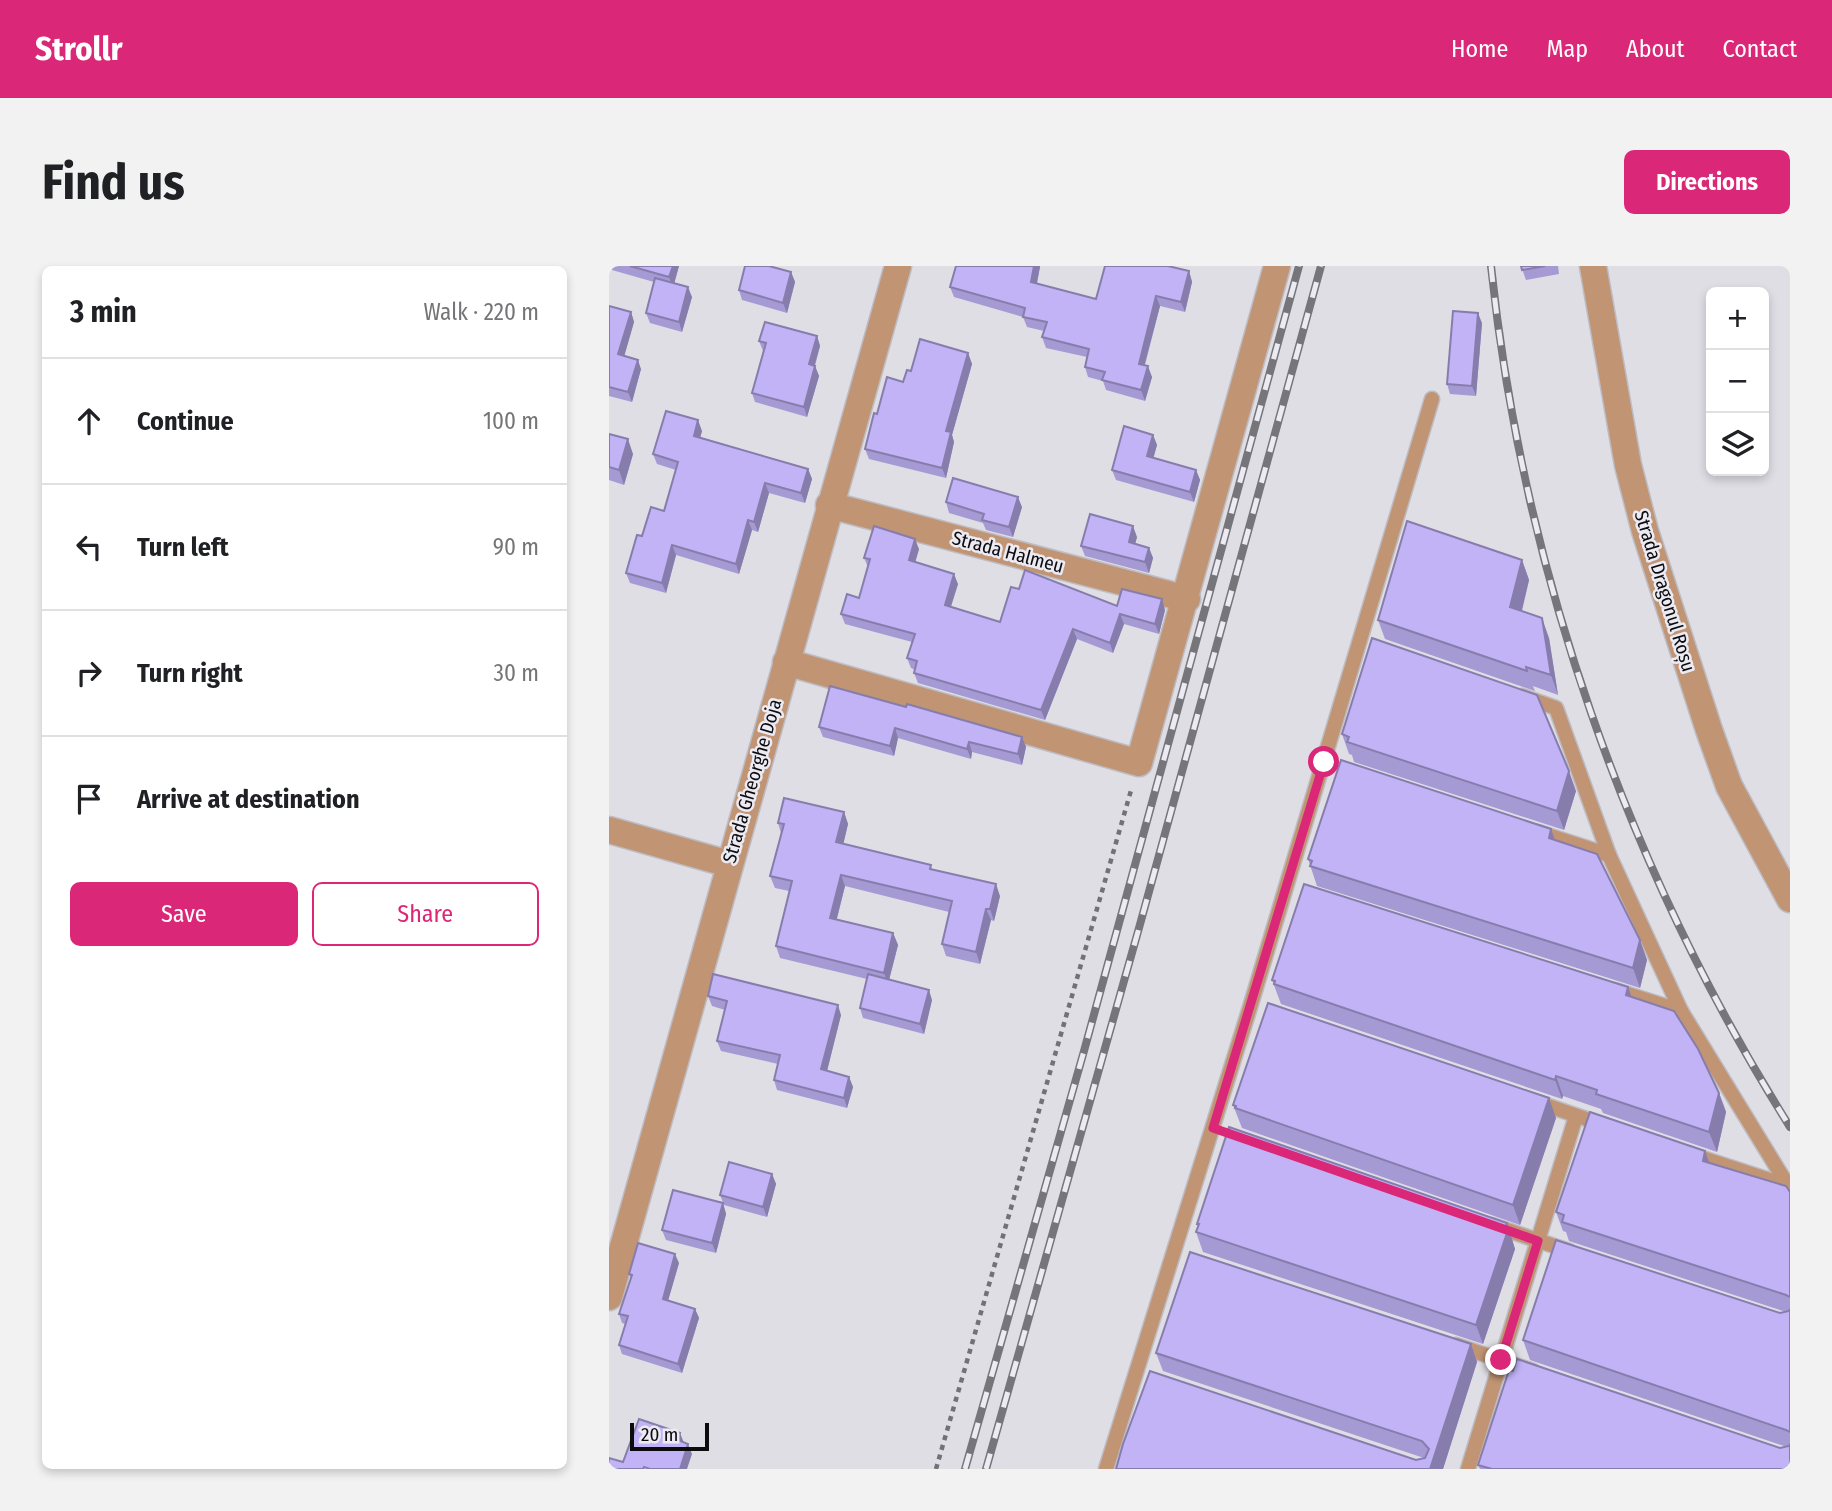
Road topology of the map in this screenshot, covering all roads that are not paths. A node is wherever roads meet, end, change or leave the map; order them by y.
1 (898, 266) edge
2 (1277, 266) edge
3 (1593, 266) edge
4 (1431, 399) dead end
5 (829, 505) junction
6 (1187, 598) junction
7 (786, 662) junction
8 (1503, 690) edge
9 (1518, 825) edge
10 (609, 830) edge
11 (1609, 855) junction
12 (729, 864) junction
13 (1790, 899) edge
14 (1602, 986) edge
15 (1681, 1011) junction
16 (1524, 1098) edge
17 (1576, 1116) junction
18 (1616, 1129) edge
19 (1682, 1151) edge
20 (1789, 1188) edge
21 (1473, 1219) edge
22 (1538, 1241) junction
23 (1578, 1254) edge
24 (609, 1297) edge
25 (1436, 1339) edge
26 (1501, 1360) junction
27 (1541, 1373) edge
28 (1106, 1469) edge
29 (1468, 1469) edge

1 - 5 street, Strada Gheorghe Doja
2 - 6 street
3 - 13 street, Strada Dragonul Roșu
4 - 28 lane
5 - 6 street, Strada Halmeu
5 - 7 street, Strada Gheorghe Doja
6 - 7 street
7 - 12 street, Strada Gheorghe Doja
8 - 11 lane
9 - 11 lane
10 - 12 street
11 - 15 lane
12 - 24 street, Strada Gheorghe Doja
14 - 15 lane
15 - 20 lane
16 - 17 lane
17 - 18 lane
17 - 22 lane
19 - 20 lane
21 - 22 lane
22 - 23 lane
22 - 26 lane
25 - 26 lane
26 - 27 lane
26 - 29 lane

